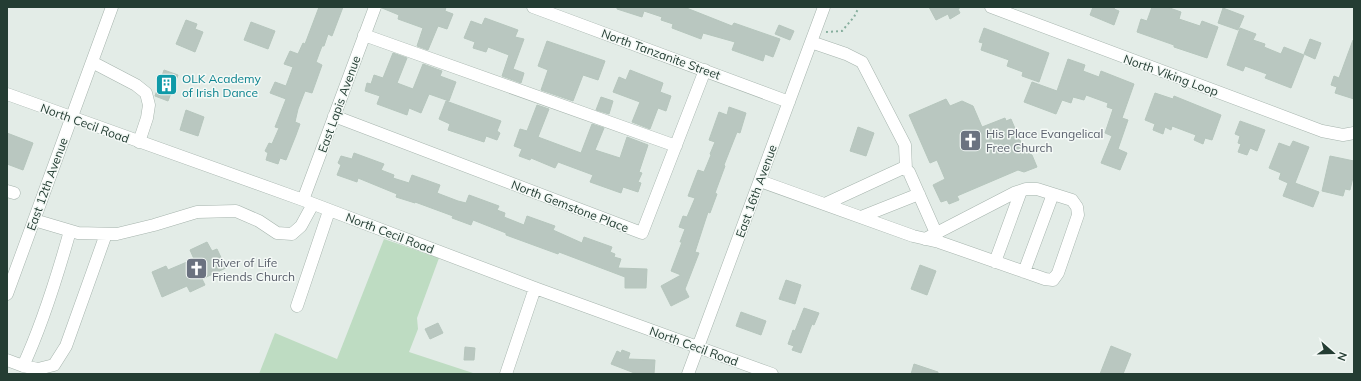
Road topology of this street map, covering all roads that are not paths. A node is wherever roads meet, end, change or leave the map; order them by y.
1 (112, 7) edge
2 (375, 7) edge
3 (533, 7) edge
4 (824, 7) edge
5 (990, 7) edge
6 (364, 35) junction
7 (813, 38) junction
8 (92, 62) junction
9 (706, 70) junction
10 (7, 94) edge
11 (789, 102) junction
12 (334, 116) junction
13 (71, 118) junction
14 (1354, 133) edge
15 (139, 142) junction
16 (676, 146) junction
17 (906, 170) junction
18 (760, 181) junction
19 (1021, 191) junction
20 (919, 194) junction
21 (1053, 194) junction
22 (308, 202) junction
23 (825, 204) junction
24 (329, 211) junction
25 (861, 217) junction
26 (34, 220) junction
27 (70, 231) junction
28 (936, 233) junction
29 (106, 234) junction
30 (925, 239) junction
31 (995, 262) junction
32 (1024, 272) junction
33 (535, 288) junction
34 (7, 294) edge
35 (297, 306) dead end
36 (698, 347) junction
37 (7, 360) edge
38 (23, 366) junction
39 (506, 374) edge
40 (688, 374) edge
41 (772, 374) edge

1 - 8 street, East 12th Avenue
2 - 6 street, East Lapis Avenue
3 - 9 street, North Tanzanite Street
4 - 7 street, East 16th Avenue
5 - 14 street, North Viking Loop
6 - 12 street, East Lapis Avenue
6 - 16 street
7 - 11 street, East 16th Avenue
7 - 17 street
8 - 13 street, East 12th Avenue
8 - 15 street
9 - 11 street, North Tanzanite Street
9 - 16 street, North Gemstone Place
10 - 13 street, North Cecil Road
11 - 18 street, East 16th Avenue
12 - 16 street, North Gemstone Place
12 - 22 street, East Lapis Avenue
13 - 15 street, North Cecil Road
13 - 26 street, East 12th Avenue
15 - 22 street, North Cecil Road
17 - 20 street
17 - 23 street
18 - 23 street
18 - 36 street, East 16th Avenue
19 - 21 street
19 - 28 street
19 - 31 street
20 - 25 street
20 - 28 street
21 - 32 street
21 - 32 street
22 - 24 street, North Cecil Road
22 - 29 street, East Lapis Avenue
23 - 25 street
24 - 33 street, North Cecil Road
24 - 35 street
25 - 30 street
26 - 27 street
26 - 34 street, East 12th Avenue
27 - 29 street
27 - 38 street
28 - 30 street
29 - 38 street
30 - 31 street
31 - 32 street
33 - 36 street, North Cecil Road
33 - 39 street
36 - 40 street, East 16th Avenue
36 - 41 street, North Cecil Road
37 - 38 street

